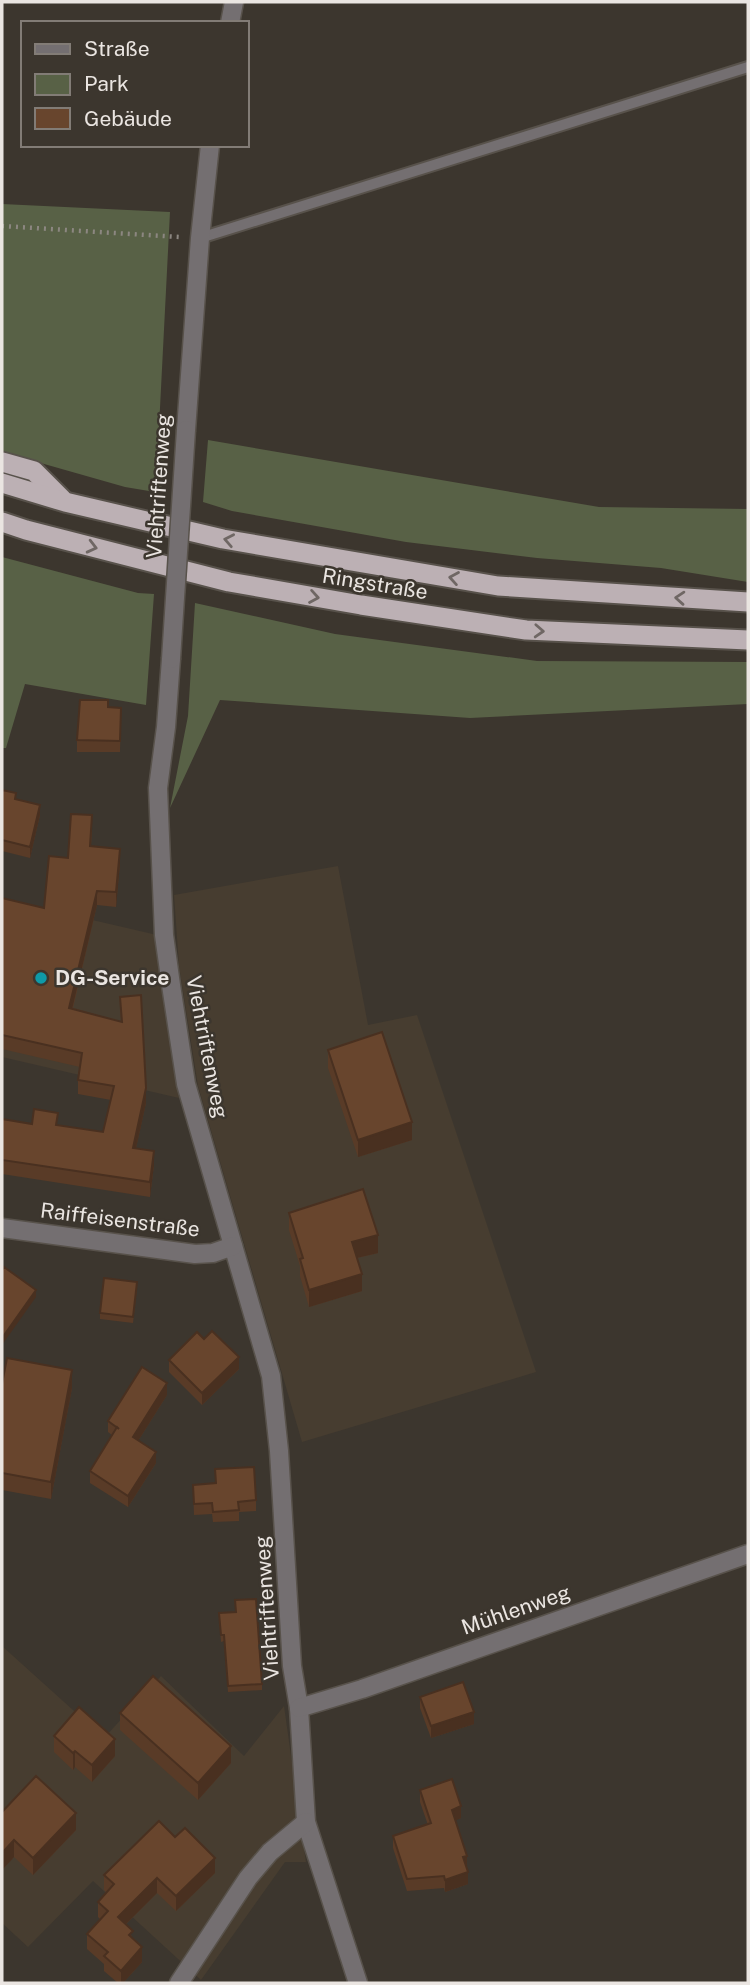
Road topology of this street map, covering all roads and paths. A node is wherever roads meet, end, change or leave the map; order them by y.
1 (234, 2) edge
2 (230, 21) edge
3 (748, 67) edge
4 (210, 147) edge
5 (2, 226) edge
6 (200, 238) junction
7 (2, 462) edge
8 (2, 483) edge
9 (65, 502) junction
10 (2, 522) edge
11 (2, 530) edge
12 (26, 530) junction
13 (748, 602) edge
14 (748, 640) edge
15 (2, 1228) edge
16 (233, 1246) junction
17 (748, 1554) edge
18 (299, 1708) junction
19 (306, 1822) junction
20 (178, 1983) edge
21 (358, 1983) edge

1 - 2 street
3 - 6 lane
4 - 6 street, Viehtriftenweg
5 - 6 path
6 - 16 street, Viehtriftenweg, bridge
7 - 9 highway
8 - 9 highway, Ringstraße
13 -> 9 highway, Ringstraße
10 - 12 highway, Ringstraße
11 - 12 highway
12 -> 14 highway, Ringstraße
15 - 16 street, Raiffeisenstraße
16 - 18 street, Viehtriftenweg
17 - 18 street, Mühlenweg
18 - 19 street, Viehtriftenweg
19 - 20 street
19 - 21 street, Viehtriftenweg

